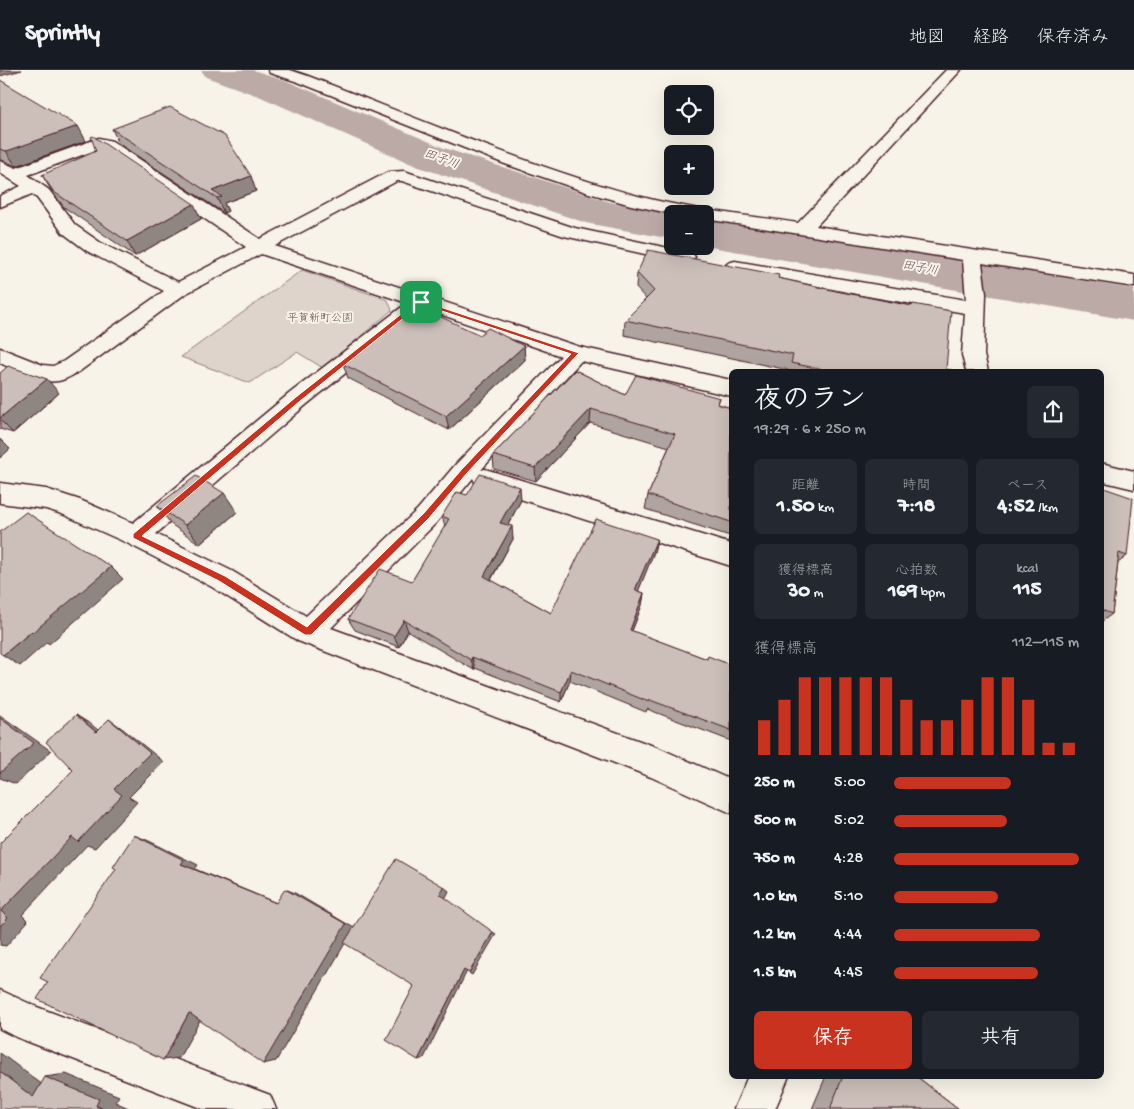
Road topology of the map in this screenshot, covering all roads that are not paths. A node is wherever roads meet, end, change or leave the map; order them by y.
1 (275, 70) edge
2 (322, 70) edge
3 (954, 70) edge
4 (303, 79) junction
5 (8, 170) edge
6 (34, 187) junction
7 (0, 202) edge
8 (664, 206) edge
9 (714, 215) edge
10 (803, 229) junction
11 (259, 247) junction
12 (973, 261) junction
13 (1134, 281) edge
14 (178, 290) junction
15 (975, 301) junction
16 (421, 302) junction
17 (576, 353) junction
18 (0, 355) edge
19 (977, 369) edge
20 (729, 388) edge
21 (465, 471) junction
22 (1104, 473) edge
23 (1134, 480) edge
24 (0, 493) edge
25 (136, 536) junction
26 (729, 554) edge
27 (308, 632) junction
28 (729, 796) edge
29 (0, 1009) edge
30 (768, 1079) edge
31 (256, 1109) edge
32 (754, 1109) edge

1 - 4 street
2 - 4 street
3 - 10 street
4 - 8 street
5 - 6 street
5 - 11 street
6 - 7 street
6 - 14 street
9 - 10 street
10 - 12 street
11 - 14 street
11 - 15 street
11 - 16 street
12 - 13 street
12 - 15 street
14 - 18 street
15 - 19 street
16 - 17 street
16 - 25 street
17 - 20 street
17 - 21 street
21 - 26 street
21 - 27 street
22 - 23 street
24 - 25 street
25 - 27 street
27 - 28 street
29 - 31 street
30 - 32 street

